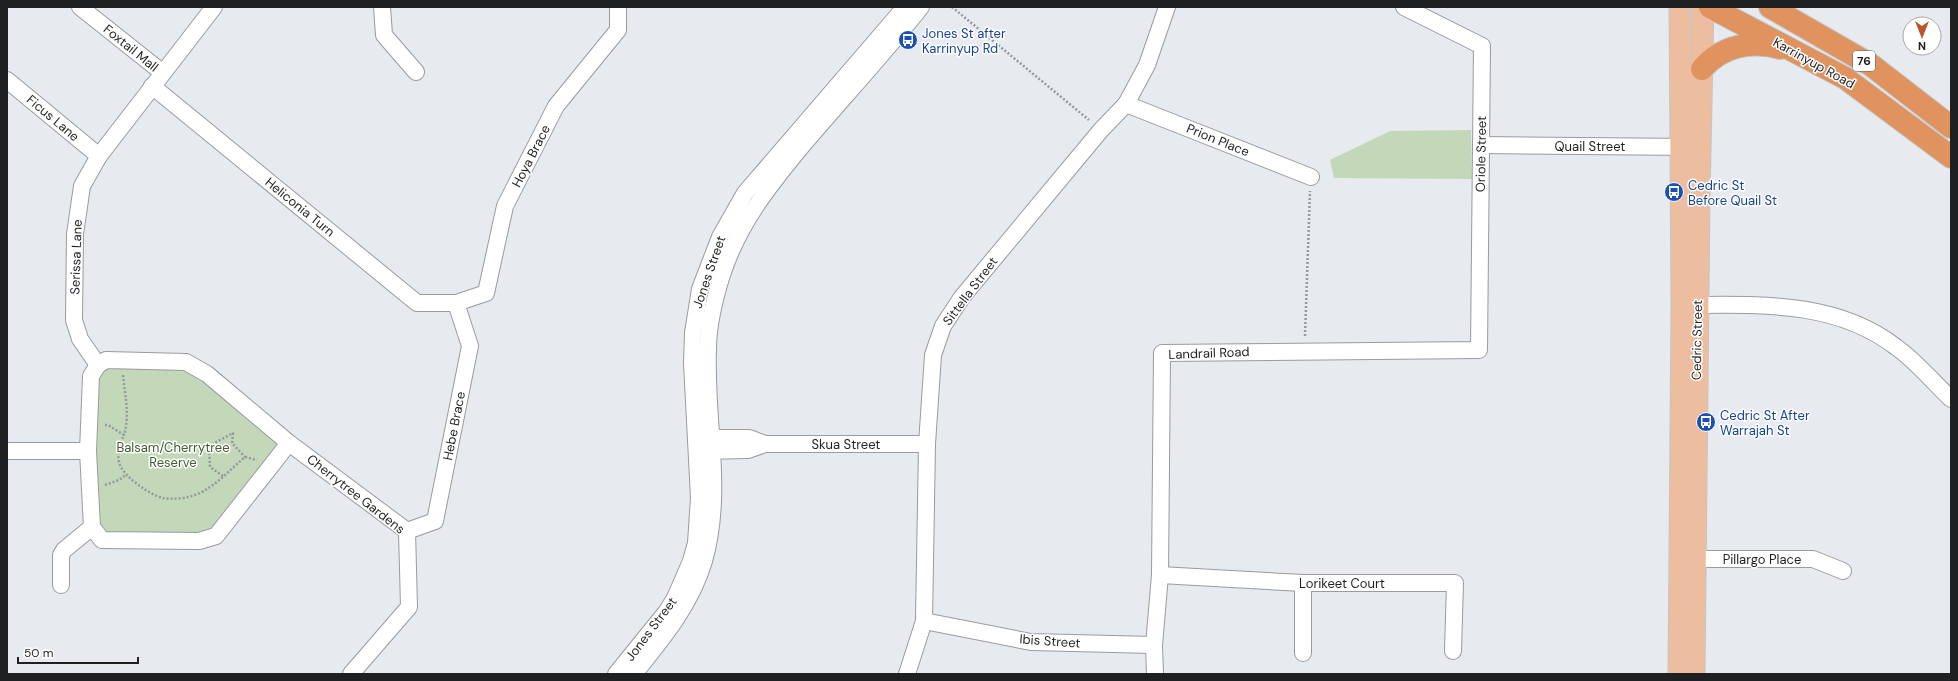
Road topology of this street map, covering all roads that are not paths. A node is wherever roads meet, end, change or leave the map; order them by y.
1 (80, 7) edge
2 (214, 7) edge
3 (382, 7) edge
4 (618, 7) edge
5 (905, 7) edge
6 (921, 7) edge
7 (1167, 7) edge
8 (1404, 7) edge
9 (1680, 7) edge
10 (1703, 7) edge
11 (1710, 7) edge
12 (1770, 7) edge
13 (1804, 56) junction
14 (1702, 69) junction
15 (416, 72) dead end
16 (163, 73) junction
17 (7, 80) edge
18 (152, 86) junction
19 (1126, 104) junction
20 (1951, 127) edge
21 (1481, 146) junction
22 (1691, 147) junction
23 (99, 156) junction
24 (1951, 158) edge
25 (1311, 177) road end
26 (456, 303) junction
27 (1690, 305) junction
28 (1479, 350) joint
29 (98, 365) junction
30 (1951, 399) edge
31 (290, 443) junction
32 (927, 444) junction
33 (704, 445) junction
34 (7, 451) edge
35 (88, 452) junction
36 (92, 527) junction
37 (408, 530) junction
38 (1687, 560) junction
39 (1843, 571) dead end
40 (1160, 575) junction
41 (1303, 583) junction
42 (61, 585) dead end
43 (924, 621) junction
44 (1154, 645) junction
45 (1453, 651) dead end
46 (1303, 653) dead end
47 (351, 674) edge
48 (616, 674) edge
49 (634, 674) edge
50 (907, 674) edge
51 (1155, 674) edge
52 (1679, 674) edge
53 (1694, 674) edge

1 - 16 street, Foxtail Mall
2 - 16 street
3 - 15 street
4 - 26 street, Hoya Brace
5 - 33 street, Jones Street
6 - 33 street, Jones Street
7 - 19 street, Sittella Street
8 - 21 street, Oriole Street
9 - 22 main road, Cedric Street
10 - 14 main road, Cedric Street
11 - 13 highway, Karrinyup Road / 76
12 - 20 highway, Karrinyup Road / 76
13 - 14 highway
13 - 24 highway, Karrinyup Road / 76
14 - 22 main road, Cedric Street
16 - 18 street, Serissa Lane
17 - 23 street, Ficus Lane
18 - 23 street, Serissa Lane
18 - 26 street, Heliconia Turn
19 - 25 street, Prion Place
19 - 32 street, Sittella Street
21 - 22 street, Quail Street
21 - 28 street, Oriole Street
22 - 27 main road, Cedric Street
23 - 29 street, Serissa Lane
26 - 37 street, Hebe Brace
27 - 30 street
27 - 38 main road, Cedric Street
28 - 40 street, Landrail Road
29 - 31 street, Cherrytree Gardens
29 - 35 street
31 - 36 street
31 - 37 street, Cherrytree Gardens
32 - 33 street, Skua Street
32 - 43 street, Sittella Street
33 - 48 street, Jones Street
33 - 49 street, Jones Street
34 - 35 street
35 - 36 street
36 - 42 street
37 - 47 street, Cherrytree Gardens
38 - 39 street, Pillargo Place
38 - 52 main road, Cedric Street
38 - 53 main road, Cedric Street
40 - 41 street, Lorikeet Court
40 - 44 street, Landrail Road
41 - 45 street, Lorikeet Court
41 - 46 street
43 - 44 street, Ibis Street
43 - 50 street, Sittella Street
44 - 51 street, Landrail Road

